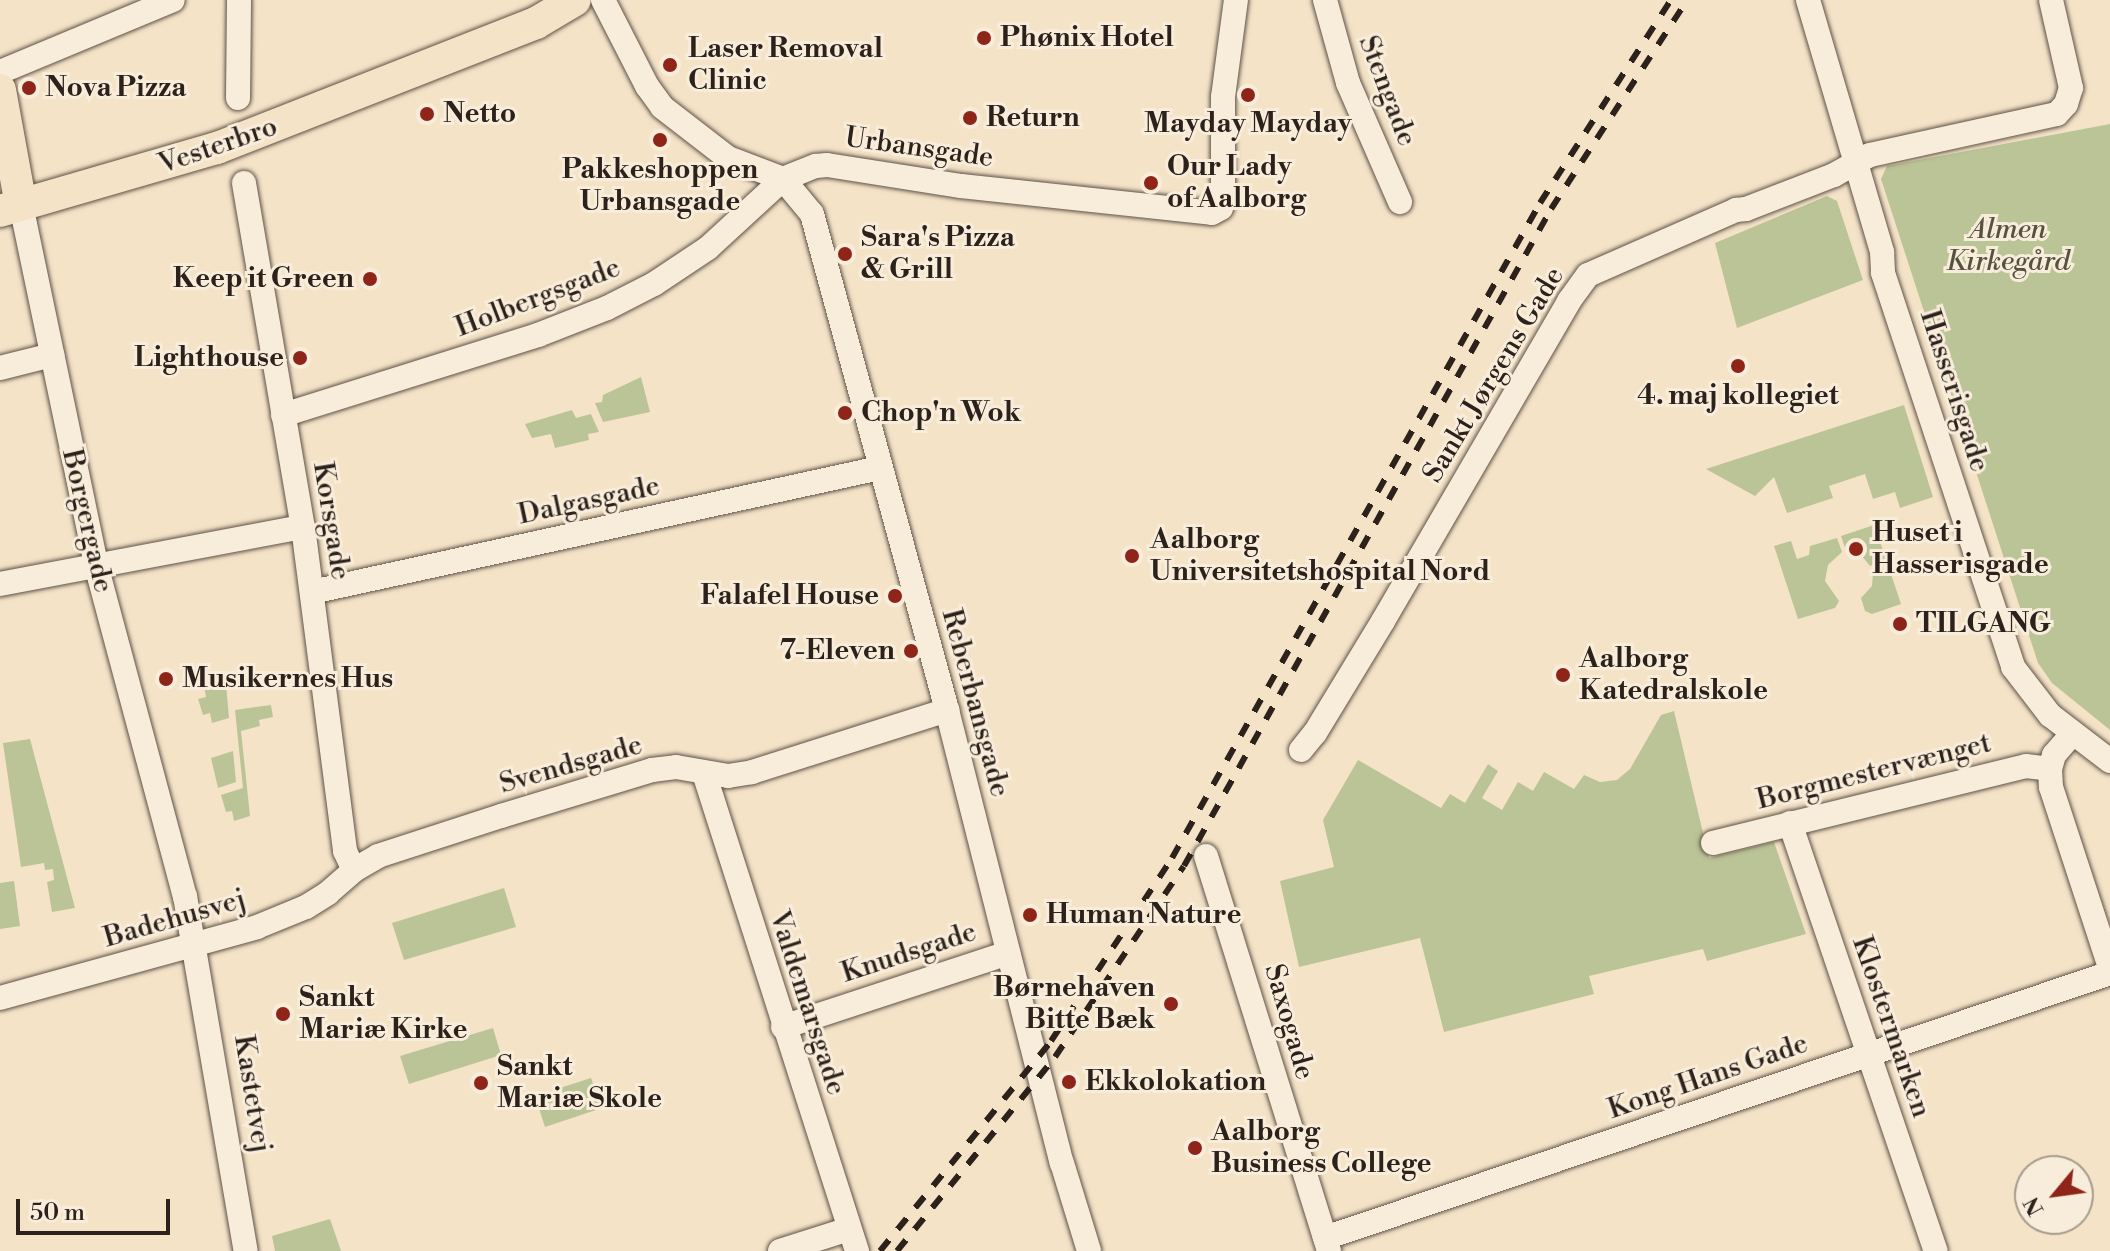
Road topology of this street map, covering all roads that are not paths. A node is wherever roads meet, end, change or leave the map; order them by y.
1 (173, 0) edge
2 (239, 0) edge
3 (533, 0) edge
4 (575, 0) edge
5 (603, 0) edge
6 (1236, 0) edge
7 (1325, 0) edge
8 (1808, 0) edge
9 (2051, 0) edge
10 (429, 64) junction
11 (0, 72) edge
12 (0, 90) edge
13 (238, 98) dead end
14 (1853, 166) junction
15 (783, 179) junction
16 (244, 183) dead end
17 (1400, 202) dead end
18 (11, 208) edge
19 (52, 355) junction
20 (0, 368) edge
21 (283, 415) junction
22 (880, 468) junction
23 (303, 527) junction
24 (96, 565) junction
25 (0, 584) edge
26 (312, 592) junction
27 (947, 710) junction
28 (2073, 733) junction
29 (1301, 750) dead end
30 (2110, 761) edge
31 (2050, 769) junction
32 (704, 773) junction
33 (1790, 823) junction
34 (1713, 843) dead end
35 (1206, 856) dead end
36 (354, 870) junction
37 (194, 947) junction
38 (1008, 953) junction
39 (2110, 970) edge
40 (0, 998) edge
41 (783, 1027) junction
42 (1868, 1054) junction
43 (853, 1240) edge
44 (1327, 1245) edge
45 (246, 1251) edge
46 (780, 1251) edge
47 (1089, 1251) edge
48 (1936, 1251) edge

1 - 11 street
2 - 13 street
3 - 10 main road, Vesterbro
4 - 10 main road, Vesterbro
5 - 15 street
6 - 15 street, Urbansgade
7 - 17 street, Stengade
8 - 14 street, Hasserisgade
9 - 14 street, Sankt Jørgens Gade
10 - 18 main road, Vesterbro
12 - 18 main road, Borgergade
14 - 28 street, Hasserisgade
14 - 29 street, Sankt Jørgens Gade
15 - 21 street, Holbergsgade
15 - 22 street, Reberbansgade
16 - 21 street, Korsgade
18 - 19 street, Borgergade
19 - 20 street
19 - 24 street, Borgergade
21 - 23 street, Korsgade
22 - 26 street, Dalgasgade
22 - 27 street, Reberbansgade
23 - 24 street
23 - 26 street, Korsgade
24 - 25 street
24 - 37 street, Borgergade
26 - 36 street, Korsgade
27 - 32 street, Svendsgade
27 - 38 street, Reberbansgade
28 - 30 street, Hasserisgade
28 - 31 street
31 - 33 street, Borgmestervænget
31 - 39 street
32 - 36 street, Svendsgade
32 - 41 street, Valdemarsgade
33 - 34 street, Borgmestervænget
33 - 42 street, Klostermarken
35 - 44 street, Saxogade
36 - 37 street, Badehusvej
37 - 40 street, Badehusvej
37 - 45 street, Kastetvej
38 - 41 street, Knudsgade
38 - 47 street, Reberbansgade
39 - 42 street, Kong Hans Gade
41 - 43 street, Valdemarsgade
42 - 44 street, Kong Hans Gade
42 - 48 street, Klostermarken
43 - 46 street

